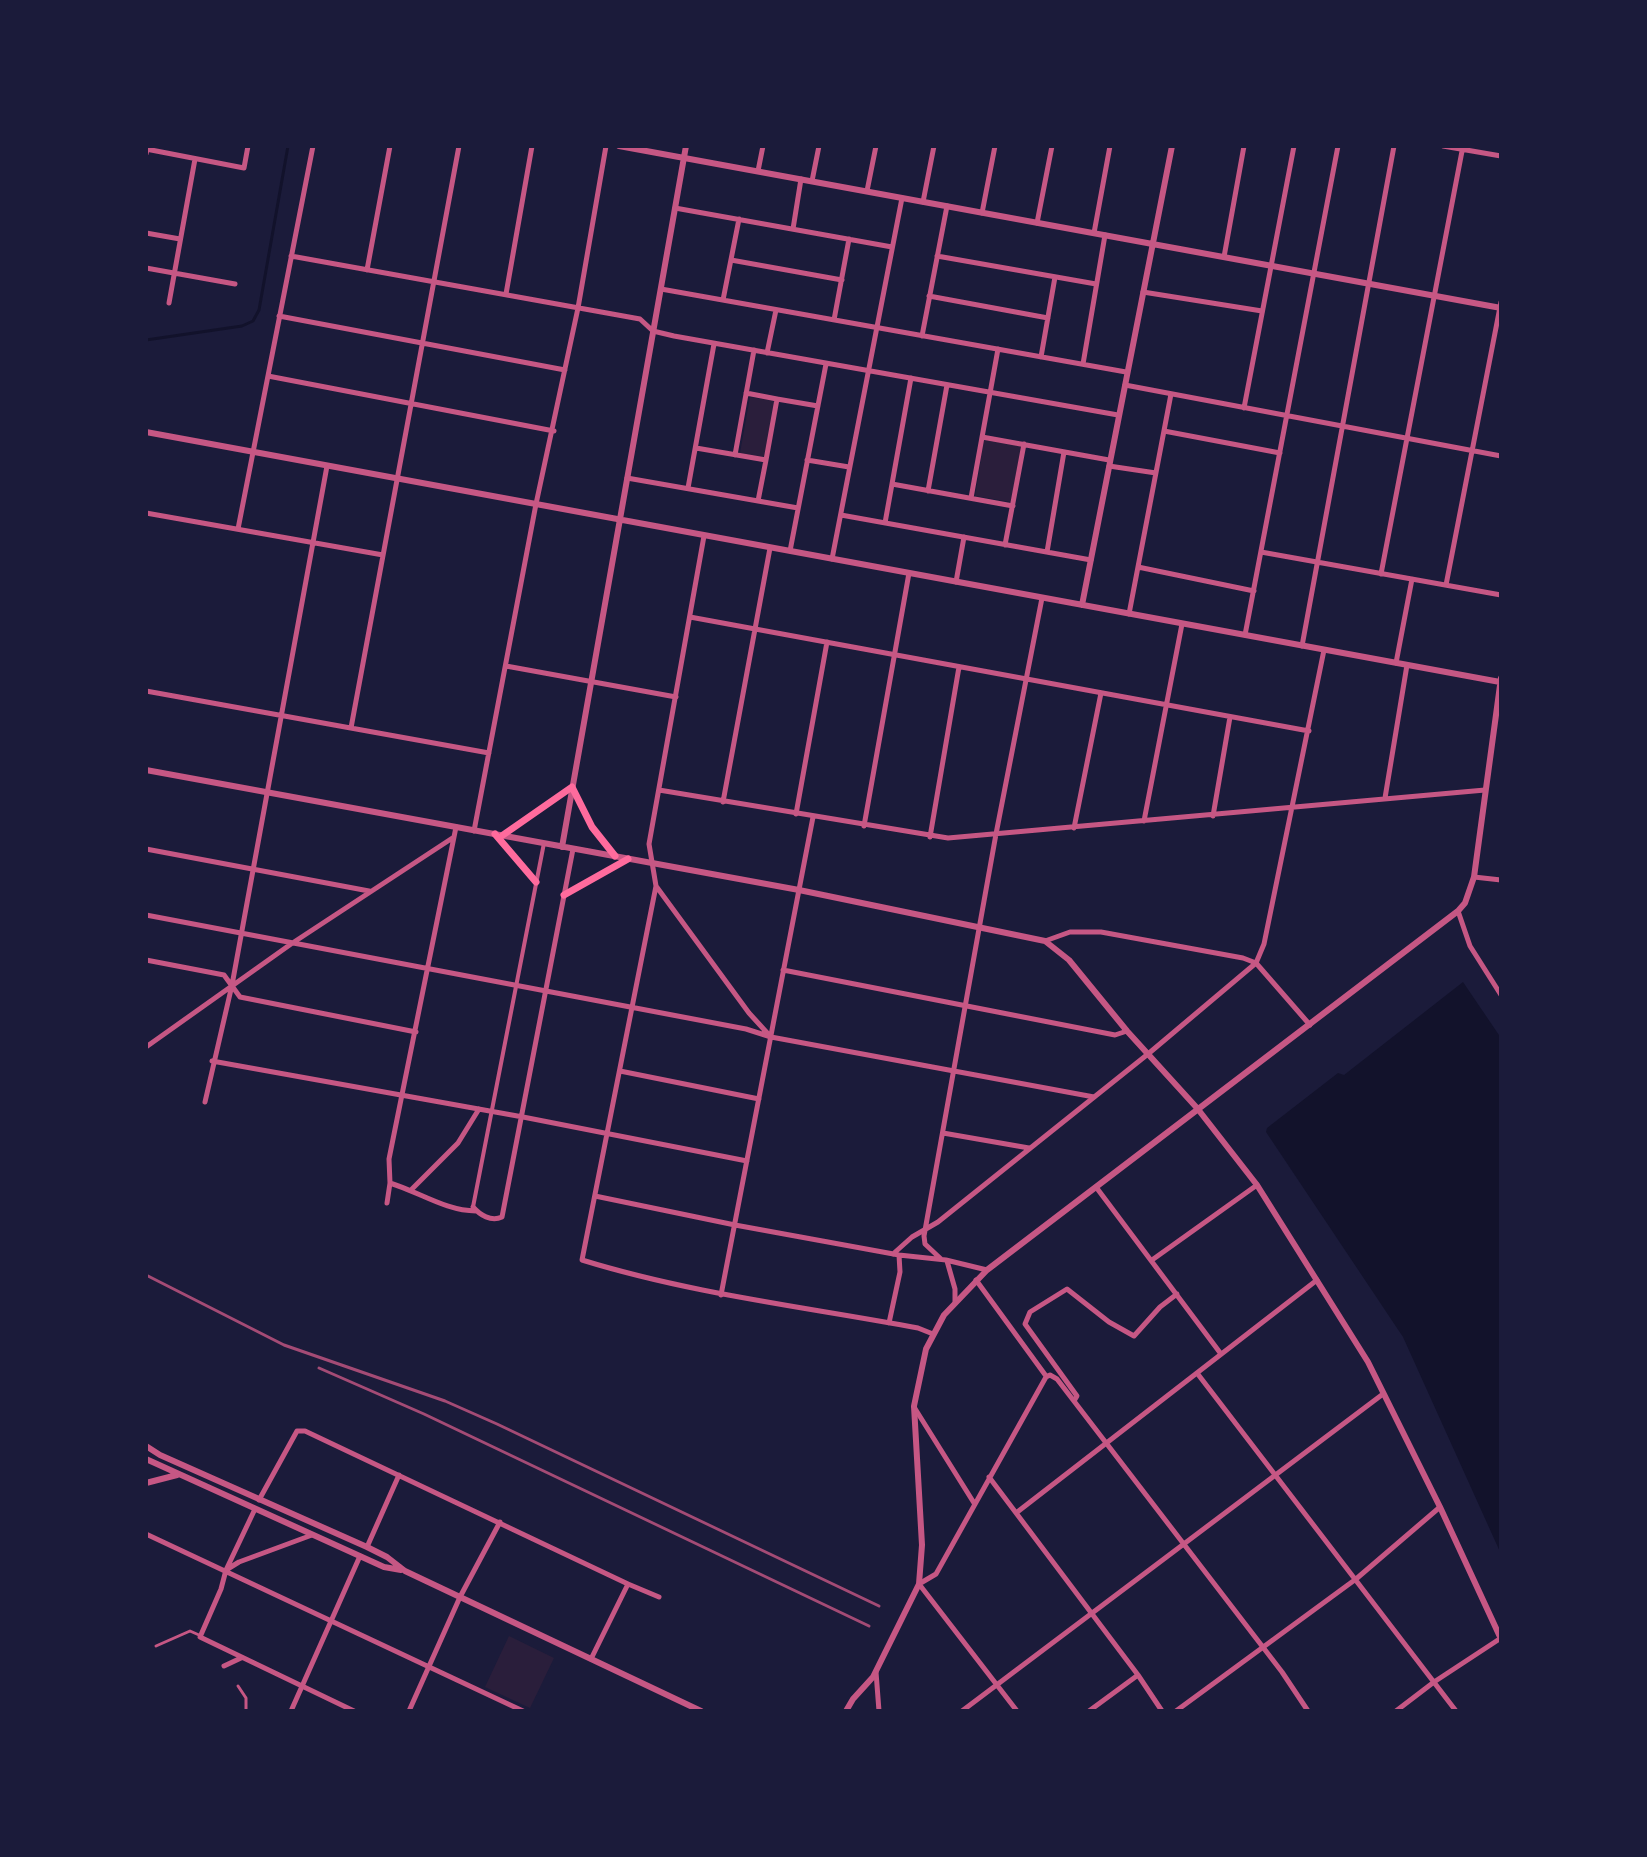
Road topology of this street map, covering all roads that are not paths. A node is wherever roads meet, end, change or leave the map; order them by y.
1 (248, 146) edge
2 (313, 146) edge
3 (390, 146) edge
4 (459, 146) edge
5 (532, 146) edge
6 (606, 146) edge
7 (619, 146) edge
8 (686, 146) edge
9 (763, 146) edge
10 (819, 146) edge
11 (876, 146) edge
12 (934, 146) edge
13 (995, 146) edge
14 (1052, 146) edge
15 (1110, 146) edge
16 (1172, 146) edge
17 (1244, 146) edge
18 (1294, 146) edge
19 (1338, 146) edge
20 (1394, 146) edge
21 (1443, 146) edge
22 (1462, 148) edge
23 (147, 150) edge
24 (1501, 156) edge
25 (684, 158) junction
26 (195, 159) junction
27 (758, 171) junction
28 (801, 179) junction
29 (812, 181) junction
30 (867, 191) junction
31 (902, 198) junction
32 (923, 202) junction
33 (947, 206) junction
34 (675, 208) junction
35 (982, 213) junction
36 (739, 219) junction
37 (1037, 223) junction
38 (793, 229) junction
39 (146, 233) edge
40 (1094, 233) junction
41 (1105, 235) junction
42 (180, 239) junction
43 (849, 239) junction
44 (1152, 244) junction
45 (892, 247) junction
46 (291, 256) junction
47 (937, 256) junction
48 (1224, 257) junction
49 (731, 260) junction
50 (1271, 266) junction
51 (146, 268) edge
52 (367, 270) junction
53 (174, 273) junction
54 (1313, 273) junction
55 (1055, 277) junction
56 (842, 280) junction
57 (434, 281) junction
58 (235, 284) dead end
59 (1096, 284) junction
60 (1369, 284) junction
61 (661, 289) junction
62 (1142, 292) junction
63 (506, 294) junction
64 (929, 296) junction
65 (1434, 296) junction
66 (723, 300) junction
67 (169, 303) dead end
68 (1501, 306) edge
69 (578, 308) junction
70 (776, 310) junction
71 (1262, 311) junction
72 (279, 316) junction
73 (1048, 318) junction
74 (834, 320) junction
75 (876, 328) junction
76 (653, 331) junction
77 (922, 336) junction
78 (422, 343) junction
79 (714, 343) junction
80 (998, 349) junction
81 (754, 350) junction
82 (767, 353) junction
83 (1041, 357) junction
84 (826, 363) junction
85 (1083, 364) junction
86 (565, 370) junction
87 (867, 370) junction
88 (1126, 372) junction
89 (268, 376) junction
90 (911, 378) junction
91 (947, 385) junction
92 (1124, 385) junction
93 (991, 392) junction
94 (746, 393) junction
95 (1171, 394) junction
96 (777, 399) junction
97 (411, 403) junction
98 (818, 406) junction
99 (1244, 408) junction
100 (1118, 415) junction
101 (1287, 416) junction
102 (1342, 426) junction
103 (554, 431) junction
104 (1164, 431) junction
105 (146, 432) edge
106 (982, 437) junction
107 (1407, 438) junction
108 (1024, 444) junction
109 (696, 448) junction
110 (1472, 451) junction
111 (252, 452) junction
112 (1064, 452) junction
113 (1280, 453) junction
114 (735, 455) junction
115 (1501, 456) edge
116 (766, 460) junction
117 (807, 460) junction
118 (1109, 463) junction
119 (327, 466) junction
120 (849, 467) junction
121 (1156, 473) junction
122 (627, 478) junction
123 (397, 479) junction
124 (892, 484) junction
125 (688, 488) junction
126 (928, 491) junction
127 (971, 498) junction
128 (758, 501) junction
129 (536, 504) junction
130 (1013, 506) junction
131 (798, 508) junction
132 (146, 513) edge
133 (841, 515) junction
134 (620, 520) junction
135 (885, 523) junction
136 (238, 529) junction
137 (704, 536) junction
138 (964, 537) junction
139 (312, 542) junction
140 (1005, 545) junction
141 (770, 548) junction
142 (790, 551) junction
143 (1047, 552) junction
144 (1261, 552) junction
145 (383, 555) junction
146 (832, 559) junction
147 (1091, 560) junction
148 (1317, 562) junction
149 (1138, 567) junction
150 (909, 573) junction
151 (1381, 574) junction
152 (1412, 579) junction
153 (956, 582) junction
154 (1446, 585) junction
155 (1254, 591) junction
156 (1501, 595) edge
157 (1042, 598) junction
158 (1082, 605) junction
159 (1129, 614) junction
160 (690, 617) junction
161 (1182, 624) junction
162 (756, 629) junction
163 (1245, 635) junction
164 (827, 642) junction
165 (1302, 646) junction
166 (1324, 650) junction
167 (895, 655) junction
168 (1396, 663) junction
169 (1407, 665) junction
170 (506, 666) junction
171 (959, 667) junction
172 (1026, 679) junction
173 (1501, 680) edge
174 (591, 681) junction
175 (146, 691) edge
176 (1101, 693) junction
177 (676, 697) junction
178 (1166, 705) junction
179 (280, 715) junction
180 (1230, 717) junction
181 (351, 728) junction
182 (1309, 731) junction
183 (489, 753) junction
184 (146, 770) edge
185 (572, 787) junction
186 (659, 790) junction
187 (1485, 790) junction
188 (266, 792) junction
189 (1385, 798) junction
190 (723, 802) junction
191 (1291, 808) junction
192 (796, 814) junction
193 (1213, 816) junction
194 (813, 817) junction
195 (1144, 821) junction
196 (864, 826) junction
197 (456, 827) junction
198 (1074, 828) junction
199 (474, 831) junction
200 (996, 834) junction
201 (499, 835) junction
202 (454, 837) junction
203 (930, 837) junction
204 (544, 843) junction
205 (562, 847) junction
206 (146, 849) edge
207 (573, 849) junction
208 (615, 856) junction
209 (628, 859) junction
210 (653, 863) junction
211 (252, 871) junction
212 (1474, 877) junction
213 (1501, 880) edge
214 (536, 882) junction
215 (656, 886) junction
216 (799, 890) junction
217 (369, 891) junction
218 (564, 895) junction
219 (1458, 911) junction
220 (146, 915) edge
221 (979, 926) junction
222 (240, 934) junction
223 (1045, 941) junction
224 (291, 944) junction
225 (146, 960) edge
226 (1256, 963) junction
227 (429, 968) junction
228 (783, 970) junction
229 (515, 984) junction
230 (232, 985) junction
231 (545, 990) junction
232 (1501, 995) edge
233 (965, 1005) junction
234 (632, 1007) junction
235 (1310, 1025) junction
236 (1127, 1031) junction
237 (416, 1032) junction
238 (771, 1037) junction
239 (146, 1047) edge
240 (1148, 1054) junction
241 (212, 1061) junction
242 (954, 1069) junction
243 (620, 1071) junction
244 (403, 1096) junction
245 (1094, 1097) junction
246 (759, 1099) junction
247 (205, 1102) dead end
248 (1197, 1108) junction
249 (479, 1109) junction
250 (491, 1111) junction
251 (523, 1117) junction
252 (943, 1133) junction
253 (607, 1134) junction
254 (1029, 1148) junction
255 (747, 1161) junction
256 (390, 1183) junction
257 (1257, 1185) junction
258 (1095, 1186) junction
259 (411, 1190) junction
260 (595, 1196) junction
261 (387, 1203) dead end
262 (475, 1209) junction
263 (735, 1225) junction
264 (926, 1230) junction
265 (896, 1254) junction
266 (944, 1260) junction
267 (1152, 1260) junction
268 (987, 1270) junction
269 (1318, 1279) junction
270 (976, 1280) junction
271 (1177, 1294) junction
272 (721, 1295) junction
273 (955, 1301) junction
274 (889, 1323) junction
275 (933, 1334) junction
276 (1221, 1354) junction
277 (1197, 1373) junction
278 (1046, 1377) junction
279 (1383, 1394) junction
280 (1074, 1401) junction
281 (914, 1406) junction
282 (1106, 1443) junction
283 (147, 1448) edge
284 (146, 1459) edge
285 (178, 1474) junction
286 (399, 1475) junction
287 (1275, 1475) junction
288 (989, 1477) junction
289 (146, 1483) edge
290 (259, 1500) junction
291 (974, 1503) junction
292 (1440, 1507) junction
293 (255, 1509) junction
294 (1016, 1513) junction
295 (500, 1522) junction
296 (146, 1534) edge
297 (312, 1535) junction
298 (1184, 1544) junction
299 (367, 1547) junction
300 (360, 1556) junction
301 (226, 1570) junction
302 (405, 1571) junction
303 (1356, 1579) junction
304 (628, 1584) junction
305 (919, 1584) junction
306 (460, 1597) junction
307 (659, 1597) dead end
308 (1092, 1614) junction
309 (330, 1620) junction
310 (199, 1635) junction
311 (1501, 1638) edge
312 (156, 1646) dead end
313 (1264, 1648) junction
314 (242, 1657) junction
315 (591, 1659) junction
316 (224, 1666) dead end
317 (430, 1667) junction
318 (876, 1671) junction
319 (1138, 1675) junction
320 (1434, 1682) junction
321 (997, 1684) junction
322 (238, 1686) dead end
323 (303, 1688) junction
324 (246, 1711) edge
325 (291, 1711) edge
326 (354, 1711) edge
327 (409, 1711) edge
328 (523, 1711) edge
329 (701, 1711) edge
330 (846, 1711) edge
331 (879, 1711) edge
332 (962, 1711) edge
333 (1017, 1711) edge
334 (1089, 1711) edge
335 (1162, 1711) edge
336 (1176, 1711) edge
337 (1308, 1711) edge
338 (1396, 1711) edge
339 (1456, 1711) edge

1 - 26 street
2 - 46 street
3 - 52 street
4 - 57 street
5 - 63 street
6 - 69 street
7 - 25 street
8 - 25 street
9 - 27 street
10 - 29 street
11 - 30 street
12 - 32 street
13 - 35 street
14 - 37 street
15 - 40 street
16 - 44 street
17 - 48 street
18 - 50 street
19 - 54 street
20 - 60 street
21 - 22 street
22 - 24 street
22 - 65 street
23 - 26 street
25 - 27 street
25 - 34 street
26 - 42 street
27 - 28 street
28 - 29 street
28 - 38 street
29 - 30 street
30 - 31 street
31 - 32 street
31 - 45 street
32 - 33 street
33 - 35 street
33 - 47 street
34 - 36 street
34 - 61 street
35 - 37 street
36 - 38 street
36 - 49 street
37 - 40 street
38 - 43 street
39 - 42 street
40 - 41 street
41 - 44 street
41 - 59 street
42 - 53 street
43 - 45 street
43 - 56 street
44 - 48 street
44 - 62 street
45 - 75 street
46 - 52 street
46 - 72 street
47 - 55 street
47 - 64 street
48 - 50 street
49 - 56 street
49 - 66 street
50 - 54 street
50 - 71 street
51 - 53 street
52 - 57 street
53 - 58 street
53 - 67 street
54 - 60 street
54 - 101 street
55 - 59 street
55 - 73 street
56 - 74 street
57 - 63 street
57 - 78 street
59 - 85 street
60 - 65 street
60 - 102 street
61 - 66 street
61 - 76 street
62 - 71 street
62 - 88 street
63 - 69 street
64 - 73 street
64 - 77 street
65 - 68 street
65 - 107 street
66 - 70 street
68 - 110 street
69 - 76 street
69 - 86 street
70 - 74 street
70 - 82 street
71 - 99 street
72 - 78 street
72 - 89 street
73 - 83 street
74 - 75 street
75 - 77 street
75 - 87 street
76 - 79 street
76 - 122 street
77 - 80 street
78 - 86 street
78 - 97 street
79 - 81 street
79 - 109 street
80 - 83 street
80 - 93 street
81 - 82 street
81 - 94 street
82 - 84 street
83 - 85 street
84 - 87 street
84 - 98 street
85 - 88 street
86 - 103 street
87 - 90 street
87 - 120 street
88 - 92 street
89 - 97 street
89 - 111 street
90 - 91 street
90 - 124 street
91 - 93 street
91 - 126 street
92 - 95 street
92 - 100 street
93 - 100 street
93 - 106 street
94 - 96 street
94 - 114 street
95 - 99 street
95 - 104 street
96 - 98 street
96 - 116 street
97 - 103 street
97 - 123 street
98 - 117 street
99 - 101 street
100 - 118 street
101 - 102 street
101 - 113 street
102 - 107 street
102 - 148 street
103 - 129 street
104 - 113 street
104 - 121 street
105 - 111 street
106 - 108 street
106 - 127 street
107 - 110 street
107 - 151 street
108 - 112 street
108 - 130 street
109 - 114 street
109 - 125 street
110 - 115 street
110 - 154 street
111 - 119 street
111 - 136 street
112 - 118 street
112 - 143 street
113 - 144 street
114 - 116 street
116 - 128 street
117 - 120 street
117 - 131 street
118 - 121 street
118 - 147 street
119 - 123 street
119 - 139 street
120 - 133 street
121 - 149 street
122 - 125 street
122 - 134 street
123 - 129 street
123 - 145 street
124 - 126 street
124 - 135 street
125 - 128 street
126 - 127 street
127 - 130 street
128 - 131 street
129 - 134 street
129 - 170 street
130 - 140 street
131 - 142 street
132 - 136 street
133 - 135 street
133 - 146 street
134 - 137 street
134 - 174 street
135 - 138 street
136 - 139 street
137 - 141 street
137 - 160 street
138 - 140 street
138 - 153 street
139 - 145 street
139 - 179 street
140 - 143 street
141 - 142 street
141 - 162 street
142 - 146 street
143 - 147 street
144 - 148 street
144 - 155 street
145 - 181 street
146 - 150 street
147 - 158 street
148 - 151 street
148 - 165 street
149 - 155 street
149 - 159 street
150 - 153 street
150 - 167 street
151 - 152 street
152 - 154 street
152 - 168 street
153 - 157 street
154 - 156 street
155 - 163 street
157 - 158 street
157 - 172 street
158 - 159 street
159 - 161 street
160 - 162 street
160 - 177 street
161 - 163 street
161 - 178 street
162 - 164 street
162 - 190 street
163 - 165 street
164 - 167 street
164 - 192 street
165 - 166 street
166 - 168 street
166 - 182 street
167 - 171 street
167 - 196 street
168 - 169 street
169 - 173 street
169 - 189 street
170 - 174 street
170 - 183 street
171 - 172 street
171 - 203 street
172 - 176 street
172 - 200 street
173 - 187 street
174 - 177 street
174 - 185 street
175 - 179 street
176 - 178 street
176 - 198 street
177 - 186 street
178 - 180 street
178 - 195 street
179 - 181 street
179 - 188 street
180 - 182 street
180 - 193 street
181 - 183 street
182 - 191 street
183 - 199 street
184 - 188 street
185 - 201 main road
185 - 205 street
185 - 208 main road
186 - 190 street
186 - 210 street
187 - 189 street
187 - 212 street
188 - 197 street
188 - 211 street
189 - 191 street
190 - 192 street
191 - 193 street
191 - 226 street
192 - 194 street
193 - 195 street
194 - 196 street
194 - 216 street
195 - 198 street
196 - 203 street
197 - 199 street
197 - 202 street
198 - 200 street
199 - 201 street
200 - 203 street
200 - 221 street
201 - 204 street
201 - 214 main road
202 - 217 street
202 - 227 street
204 - 205 street
204 - 214 street
205 - 207 street
206 - 211 street
207 - 208 street
207 - 218 street
208 - 209 street
209 - 210 street
209 - 218 main road
210 - 215 street
210 - 216 street
211 - 217 street
211 - 222 street
212 - 213 street
212 - 219 street
214 - 229 street
215 - 234 street
215 - 238 street
216 - 221 street
216 - 228 street
217 - 224 street
218 - 231 street
219 - 232 street
219 - 235 street
220 - 222 street
221 - 223 street
221 - 233 street
222 - 224 street
222 - 230 street
223 - 226 street
223 - 236 street
224 - 227 street
224 - 230 street
225 - 230 street
226 - 235 street
226 - 240 street
227 - 229 street
227 - 237 street
228 - 233 street
228 - 238 street
229 - 231 street
229 - 250 street
230 - 237 street
230 - 239 street
230 - 241 street
231 - 234 street
231 - 251 street
233 - 236 street
233 - 242 street
234 - 238 street
234 - 243 street
235 - 248 street
236 - 240 street
237 - 244 street
238 - 242 street
238 - 246 street
240 - 245 street
240 - 248 street
241 - 244 street
241 - 247 street
242 - 245 street
242 - 252 street
243 - 246 street
243 - 253 street
244 - 249 street
244 - 256 street
245 - 254 street
246 - 255 street
248 - 257 street
248 - 258 street
249 - 250 street
249 - 259 street
250 - 251 street
250 - 262 street
251 - 253 street
251 - 262 street
252 - 254 street
252 - 264 street
253 - 255 street
253 - 260 street
254 - 264 street
255 - 263 street
256 - 259 street
256 - 261 street
257 - 267 street
257 - 269 street
258 - 267 street
258 - 268 street
259 - 262 street
260 - 263 street
260 - 272 street
263 - 265 street
263 - 272 street
264 - 265 street
264 - 266 street
265 - 266 street
265 - 274 street
266 - 268 street
266 - 273 street
267 - 271 street
268 - 270 street
269 - 276 street
269 - 279 street
270 - 273 street
270 - 278 street
271 - 276 street
271 - 280 street
272 - 274 street
273 - 275 street
274 - 275 street
275 - 281 street
276 - 277 street
277 - 282 street
277 - 287 street
278 - 280 street
278 - 288 street
279 - 287 street
279 - 292 street
280 - 282 street
281 - 291 street
281 - 305 street
282 - 294 street
282 - 298 street
283 - 290 street
284 - 285 street
285 - 289 street
285 - 293 street
286 - 290 street
286 - 295 street
286 - 299 street
287 - 298 street
287 - 303 street
288 - 291 street
288 - 294 street
290 - 299 street
291 - 305 street
292 - 303 street
292 - 311 street
293 - 297 street
293 - 301 street
294 - 308 street
295 - 304 street
295 - 306 street
296 - 301 street
297 - 300 street
297 - 301 street
298 - 308 street
298 - 313 street
299 - 302 street
300 - 302 street
300 - 309 street
301 - 309 street
301 - 310 street
302 - 306 street
303 - 313 street
303 - 320 street
304 - 307 street
304 - 315 street
305 - 318 street
305 - 321 street
306 - 315 street
306 - 317 street
308 - 319 street
308 - 321 street
309 - 317 street
309 - 323 street
310 - 312 lane
310 - 314 street
311 - 320 street
313 - 336 street
313 - 337 street
314 - 316 street
314 - 323 street
315 - 329 street
317 - 327 street
317 - 328 street
318 - 330 street
318 - 331 street
319 - 334 street
319 - 335 street
320 - 338 street
320 - 339 street
321 - 332 street
321 - 333 street
322 - 324 lane
323 - 325 street
323 - 326 street

